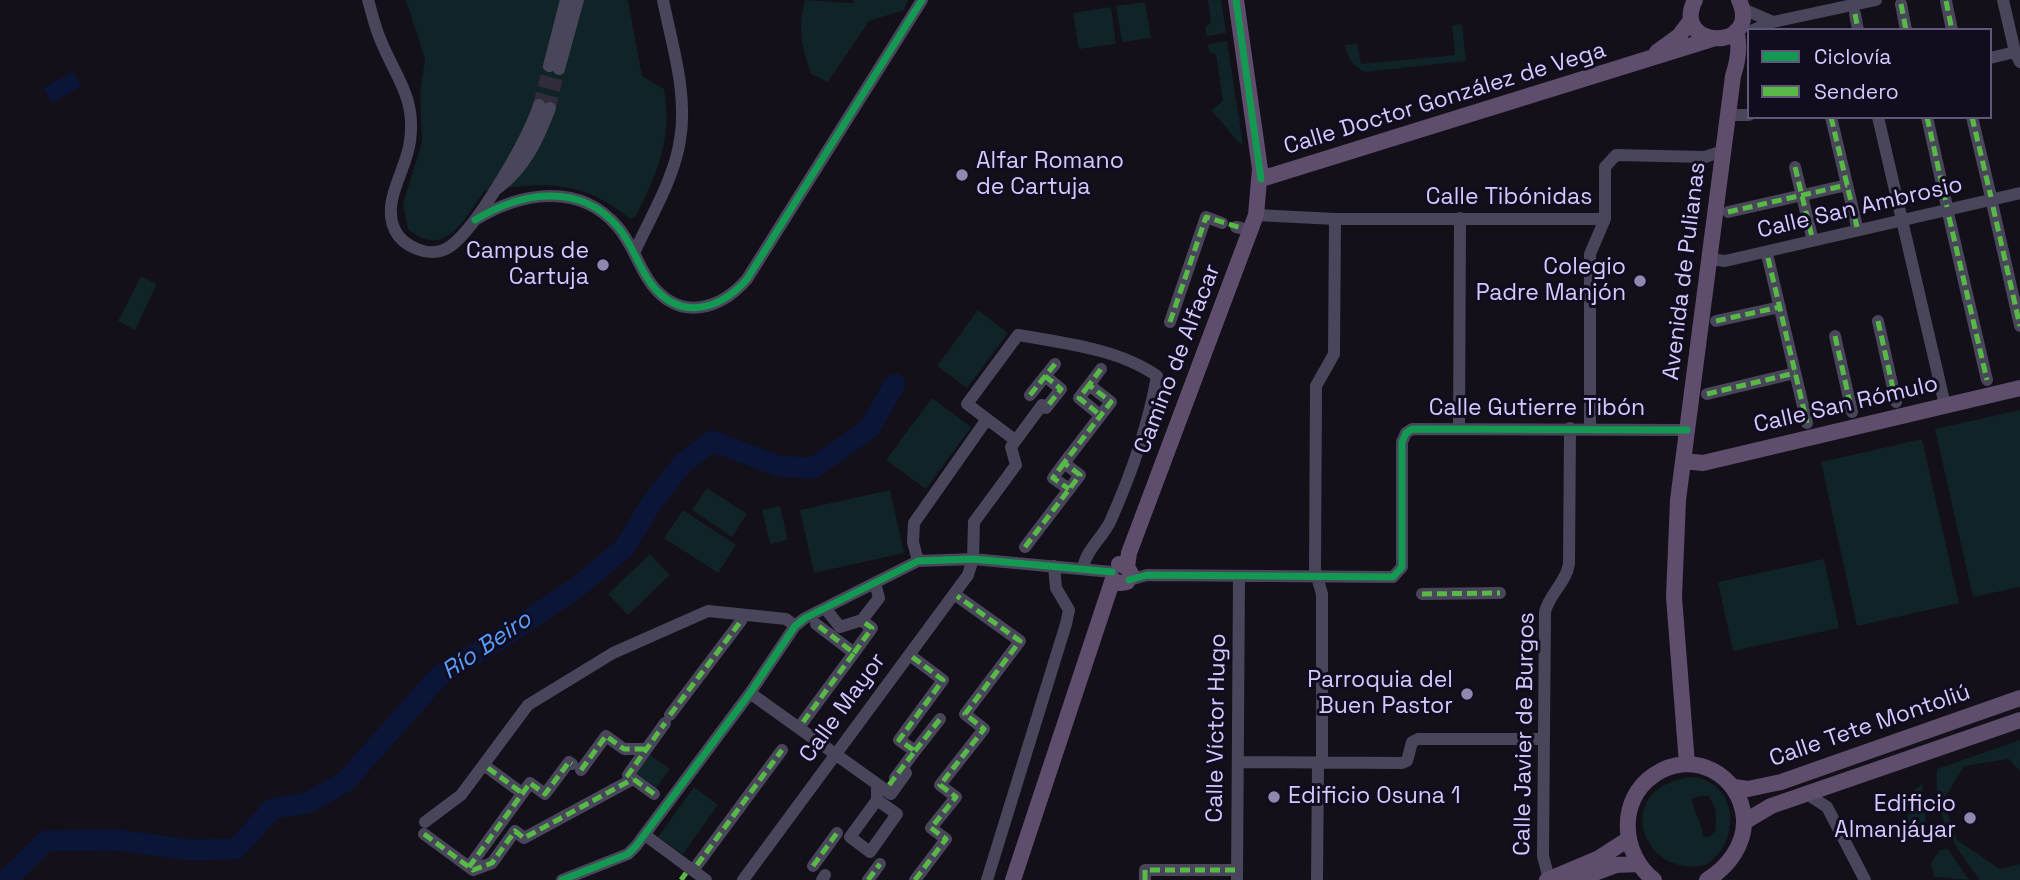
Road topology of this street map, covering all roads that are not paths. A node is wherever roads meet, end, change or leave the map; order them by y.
1 (368, 0) edge
2 (566, 0) edge
3 (578, 0) edge
4 (663, 0) edge
5 (922, 0) edge
6 (1236, 0) edge
7 (1695, 0) edge
8 (1876, 0) edge
9 (2003, 0) edge
10 (1946, 1) edge
11 (1741, 4) edge
12 (1900, 4) dead end
13 (1855, 14) dead end
14 (1691, 20) junction
15 (1773, 22) junction
16 (1751, 28) edge
17 (1858, 28) edge
18 (1906, 28) edge
19 (1952, 28) edge
20 (1744, 30) edge
21 (1714, 39) junction
22 (1992, 58) edge
23 (2019, 59) edge
24 (1642, 60) junction
25 (1733, 76) junction
26 (544, 107) tunnel mouth
27 (1728, 115) junction
28 (1747, 115) edge
29 (1831, 119) edge
30 (1878, 119) edge
31 (1927, 119) edge
32 (1972, 119) edge
33 (1723, 151) junction
34 (1705, 157) junction
35 (1796, 167) dead end
36 (1721, 169) junction
37 (1261, 179) junction
38 (1847, 185) junction
39 (2020, 193) edge
40 (1802, 195) junction
41 (1728, 212) dead end
42 (1256, 215) junction
43 (1460, 218) junction
44 (1335, 219) junction
45 (1605, 219) junction
46 (475, 220) junction
47 (1901, 220) junction
48 (1222, 222) dead end
49 (1857, 227) dead end
50 (1812, 237) dead end
51 (635, 251) junction
52 (1768, 258) dead end
53 (1710, 259) junction
54 (1780, 307) junction
55 (1716, 321) dead end
56 (1878, 321) dead end
57 (1170, 322) dead end
58 (2020, 326) edge
59 (1835, 336) dead end
60 (1055, 364) dead end
61 (1101, 369) dead end
62 (1795, 373) junction
63 (1045, 376) junction
64 (1987, 380) dead end
65 (2020, 387) edge
66 (1707, 394) dead end
67 (1030, 395) dead end
68 (1896, 402) dead end
69 (1945, 405) junction
70 (1852, 412) dead end
71 (987, 419) junction
72 (1807, 423) dead end
73 (1570, 428) junction
74 (1590, 428) junction
75 (1460, 429) junction
76 (1687, 430) junction
77 (1015, 440) junction
78 (1683, 461) junction
79 (1064, 463) junction
80 (1069, 489) junction
81 (1025, 547) dead end
82 (973, 559) junction
83 (919, 561) junction
84 (1054, 566) junction
85 (1115, 572) junction
86 (1239, 576) junction
87 (1317, 576) junction
88 (875, 583) junction
89 (1500, 593) dead end
90 (1422, 594) dead end
91 (957, 596) dead end
92 (824, 608) junction
93 (741, 621) dead end
94 (866, 623) dead end
95 (816, 624) dead end
96 (795, 626) junction
97 (855, 653) junction
98 (911, 656) dead end
99 (750, 693) junction
100 (2020, 698) edge
101 (940, 719) dead end
102 (2020, 720) edge
103 (803, 722) dead end
104 (1542, 739) junction
105 (645, 749) junction
106 (782, 750) dead end
107 (915, 751) junction
108 (835, 754) junction
109 (1238, 762) junction
110 (1320, 763) junction
111 (1687, 764) junction
112 (488, 768) dead end
113 (906, 773) dead end
114 (633, 779) junction
115 (883, 785) junction
116 (1832, 785) junction
117 (1734, 787) junction
118 (522, 793) junction
119 (654, 794) dead end
120 (1807, 794) junction
121 (877, 800) dead end
122 (1827, 807) junction
123 (1744, 822) junction
124 (837, 833) dead end
125 (645, 835) junction
126 (1627, 840) junction
127 (880, 864) dead end
128 (1638, 864) junction
129 (697, 865) dead end
130 (813, 866) dead end
131 (468, 867) junction
132 (1237, 875) edge
133 (1716, 878) edge
134 (562, 880) edge
135 (706, 880) edge
136 (743, 880) edge
137 (868, 880) edge
138 (915, 880) edge
139 (987, 880) edge
140 (1013, 880) edge
141 (1145, 880) edge
142 (1317, 880) edge
143 (1548, 880) edge
144 (1576, 880) edge
145 (1654, 880) edge
146 (1865, 880) edge

1 - 46 street
2 - 3 street
4 - 51 street
5 - 51 street
6 - 37 main road, Camino de Alfacar
7 - 14 main road
8 - 15 street
9 - 23 street
10 - 19 street
11 - 15 street
11 - 20 main road, Avenida de Pulianas
12 - 18 street
13 - 17 street
14 - 21 main road
14 - 24 main road, Calle Doctor González de Vega
15 - 16 street
20 - 21 main road, Calle Doctor González de Vega
20 - 25 main road, Avenida de Pulianas
21 - 24 main road, Calle Doctor González de Vega
21 - 25 main road
22 - 23 street
24 - 37 main road, Calle Doctor González de Vega
25 - 27 main road, Avenida de Pulianas
26 - 46 street
27 - 28 street
27 - 33 main road, Avenida de Pulianas
29 - 38 street
30 - 47 street
31 - 64 street
32 - 58 street
33 - 34 street, Calle Tibónidas
33 - 36 main road, Avenida de Pulianas
34 - 36 street
34 - 45 street, Calle Tibónidas
35 - 40 street
36 - 53 main road, Avenida de Pulianas
37 - 42 main road, Camino de Alfacar
38 - 40 street
38 - 49 street
39 - 47 street, Calle San Ambrosio
40 - 41 street
40 - 50 street
42 - 44 street, Calle Tibónidas
42 - 85 main road, Camino de Alfacar
43 - 44 street, Calle Tibónidas
43 - 45 street, Calle Tibónidas
43 - 75 street
44 - 87 street
45 - 74 street
46 - 51 street
47 - 53 street, Calle San Ambrosio
47 - 69 street
48 - 57 street
52 - 54 street
53 - 76 main road, Avenida de Pulianas
54 - 55 street
54 - 62 street
56 - 68 street
59 - 70 street
60 - 63 street
61 - 79 street
62 - 66 street
62 - 72 street
63 - 67 street
63 - 77 street
65 - 69 main road, Calle San Rómulo
69 - 78 main road, Calle San Rómulo
71 - 77 street
71 - 83 street
71 - 85 street, Camino de Alfacar
73 - 74 street, Calle Gutierre Tibón
73 - 75 street, Calle Gutierre Tibón
73 - 104 street, Calle Javier de Burgos
74 - 76 street, Calle Gutierre Tibón
75 - 87 street, Calle Gutierre Tibón
76 - 78 main road, Avenida de Pulianas
77 - 82 street
78 - 111 main road, Avenida de Pulianas
79 - 80 street
79 - 80 street
80 - 81 street
82 - 83 street
82 - 84 street
82 - 108 street, Calle Mayor
83 - 88 street
84 - 85 street
84 - 139 street
85 - 86 street, Calle Gutierre Tibón
85 - 140 main road, Camino de Alfacar
86 - 87 street, Calle Gutierre Tibón
86 - 109 street, Calle Víctor Hugo
87 - 110 street
88 - 92 street
88 - 92 street
89 - 90 street
91 - 138 street
92 - 96 street
93 - 105 street
94 - 97 street
95 - 97 street
96 - 99 street
96 - 131 street
97 - 103 street
98 - 107 street
99 - 108 street
99 - 125 street
100 - 117 main road, Calle Tete Montoliú
101 - 107 street
102 - 116 main road, Calle Tete Montoliú
104 - 110 street
104 - 143 street, Calle Javier de Burgos
105 - 114 street
105 - 118 street
106 - 129 street
107 - 115 street
108 - 115 street
108 - 136 street, Calle Mayor
109 - 110 street
109 - 132 street, Calle Víctor Hugo
110 - 142 street
111 - 117 main road
111 - 126 main road
112 - 118 street
113 - 115 street
114 - 119 street
114 - 131 street
115 - 121 street
116 - 120 main road, Calle Tete Montoliú
116 - 122 street
117 - 123 main road
118 - 131 street
120 - 122 street
120 - 123 main road, Calle Tete Montoliú
122 - 146 street
123 - 133 main road
124 - 130 street
125 - 134 street
125 - 135 street
126 - 128 main road
126 - 143 main road
127 - 137 street
128 - 144 main road
128 - 145 main road
132 - 141 street

